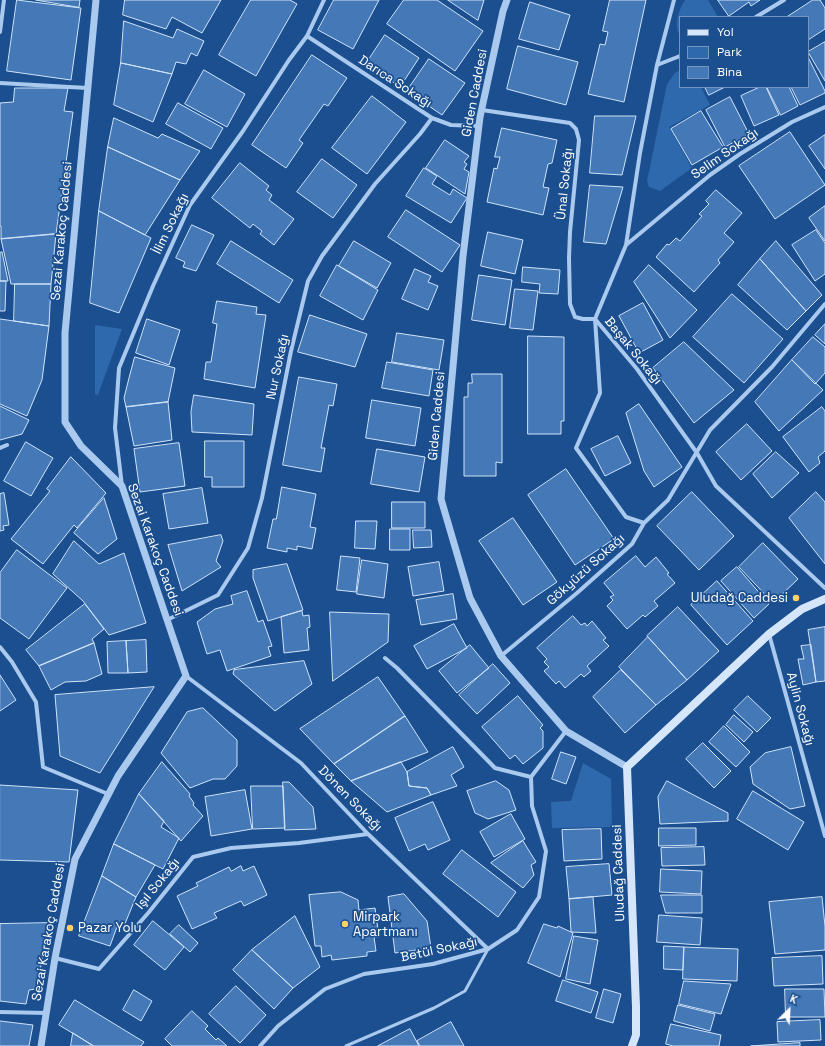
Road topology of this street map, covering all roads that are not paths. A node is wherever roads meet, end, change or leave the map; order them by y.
1 (4, 0) edge
2 (96, 0) edge
3 (324, 0) edge
4 (507, 0) edge
5 (674, 0) edge
6 (784, 0) edge
7 (758, 16) edge
8 (0, 32) edge
9 (307, 36) junction
10 (679, 56) edge
11 (658, 65) junction
12 (0, 83) edge
13 (87, 88) junction
14 (825, 107) edge
15 (482, 110) junction
16 (432, 118) junction
17 (479, 126) junction
18 (626, 245) junction
19 (825, 304) edge
20 (595, 319) junction
21 (7, 445) dead end
22 (0, 448) edge
23 (697, 453) junction
24 (122, 486) junction
25 (644, 523) junction
26 (825, 588) edge
27 (825, 599) edge
28 (168, 620) junction
29 (769, 634) junction
30 (0, 647) edge
31 (501, 656) junction
32 (385, 658) dead end
33 (186, 676) junction
34 (566, 731) junction
35 (627, 767) junction
36 (531, 777) junction
37 (108, 794) junction
38 (368, 834) junction
39 (825, 836) edge
40 (488, 949) junction
41 (55, 958) junction
42 (0, 1012) edge
43 (47, 1014) junction
44 (41, 1046) edge
45 (260, 1046) edge
46 (346, 1046) edge
47 (632, 1046) edge

1 - 8 street
2 - 13 street, Sezai Karakoç Caddesi
3 - 9 street, İlim Sokağı
4 - 15 street, Giden Caddesi
5 - 11 street, Başak Sokağı
6 - 7 street
9 - 16 street, Darıca Sokağı
9 - 24 street, İlim Sokağı
10 - 11 street
11 - 18 street, Başak Sokağı
12 - 13 street
13 - 24 street, Sezai Karakoç Caddesi
14 - 18 street, Selim Sokağı
15 - 17 street, Giden Caddesi
15 - 20 street, Ünal Sokağı
16 - 17 street, Darıca Sokağı
16 - 28 street, Nur Sokağı
17 - 31 street, Giden Caddesi
18 - 20 street, Başak Sokağı
19 - 23 street, Gökyüzü Sokağı
20 - 23 street, Başak Sokağı
20 - 25 street
21 - 22 street
23 - 25 street, Gökyüzü Sokağı
23 - 26 street, Başak Sokağı
24 - 28 street, Sezai Karakoç Caddesi
25 - 31 street, Gökyüzü Sokağı
27 - 29 main road
28 - 33 street, Sezai Karakoç Caddesi
29 - 35 main road
29 - 39 street, Aylin Sokağı
30 - 37 street
31 - 34 street, Giden Caddesi
32 - 36 street
33 - 37 street, Sezai Karakoç Caddesi
33 - 38 street, Dönen Sokağı
34 - 35 street, Giden Caddesi
34 - 36 street
35 - 47 main road, Uludağ Caddesi
36 - 40 street, Betül Sokağı
37 - 41 street, Sezai Karakoç Caddesi
38 - 40 street, Dönen Sokağı
38 - 41 street, Işıl Sokağı
40 - 45 street, Betül Sokağı
40 - 46 lane
41 - 43 street, Sezai Karakoç Caddesi
42 - 43 street
43 - 44 street, Sezai Karakoç Caddesi

